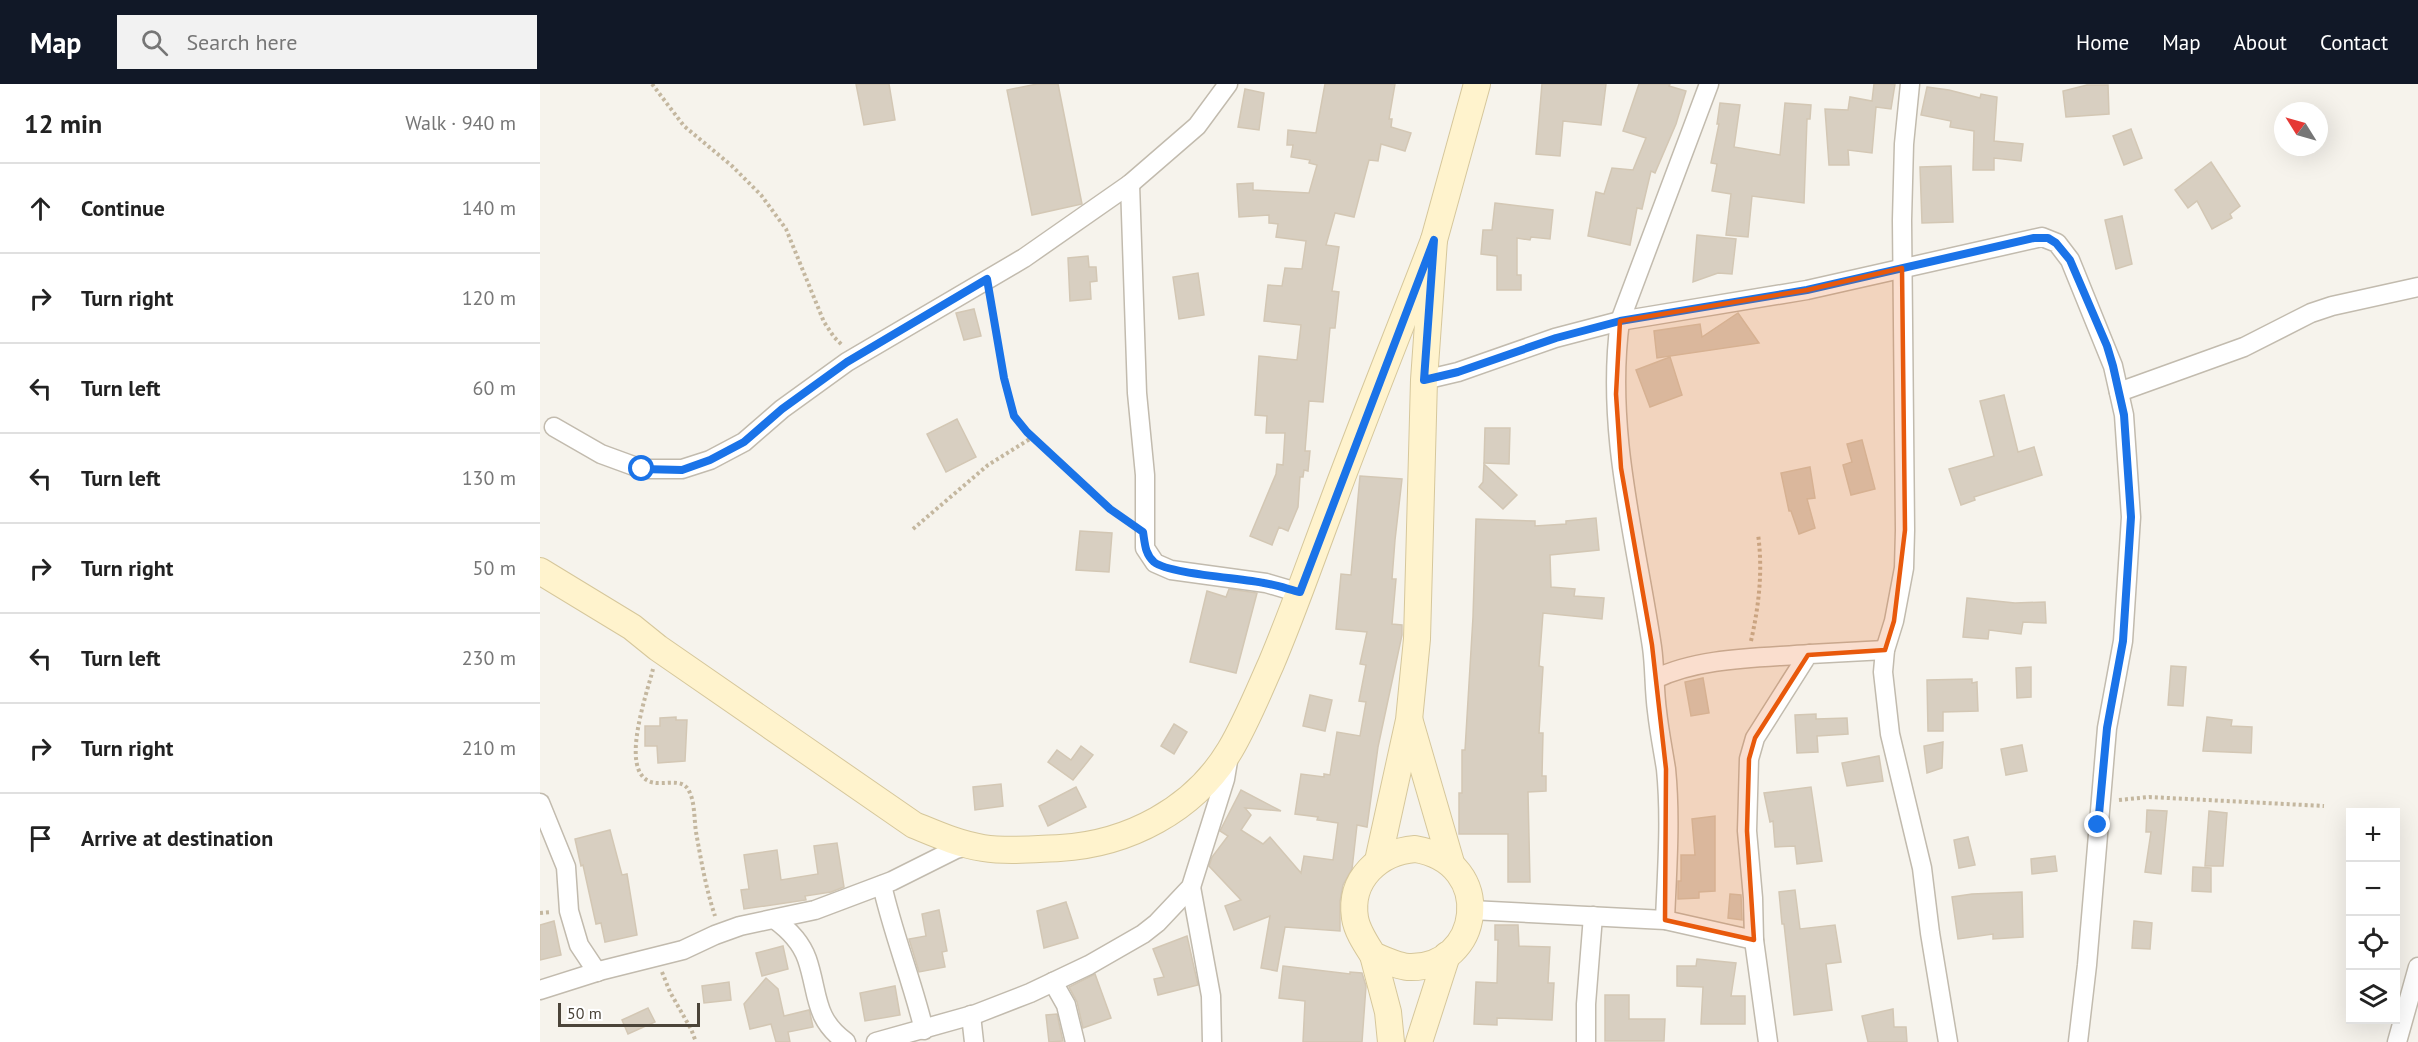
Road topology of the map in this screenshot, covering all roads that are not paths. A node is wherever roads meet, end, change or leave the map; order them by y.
1 (1228, 84) edge
2 (1477, 84) edge
3 (1709, 84) edge
4 (1910, 84) edge
5 (1130, 184) junction
6 (1434, 240) junction
7 (1902, 268) junction
8 (2418, 287) edge
9 (1620, 321) junction
10 (1424, 380) junction
11 (2119, 392) junction
12 (554, 426) dead end
13 (540, 570) edge
14 (1300, 592) junction
15 (1885, 650) junction
16 (1810, 654) junction
17 (1655, 679) junction
18 (1409, 720) junction
19 (1230, 750) junction
20 (540, 803) edge
21 (971, 845) junction
22 (1378, 861) junction
23 (1451, 863) junction
24 (882, 885) junction
25 (1191, 887) junction
26 (1471, 910) junction
27 (1593, 916) junction
28 (774, 919) junction
29 (1665, 920) junction
30 (1754, 940) junction
31 (1373, 955) junction
32 (1447, 955) junction
33 (2418, 967) edge
34 (597, 972) junction
35 (1053, 981) junction
36 (540, 990) edge
37 (971, 1016) junction
38 (924, 1029) junction
39 (846, 1042) edge
40 (876, 1042) edge
41 (974, 1042) edge
42 (1076, 1042) edge
43 (1212, 1042) edge
44 (1391, 1042) edge
45 (1419, 1042) edge
46 (1586, 1042) edge
47 (1768, 1042) edge
48 (1948, 1042) edge
49 (2078, 1042) edge
50 (2397, 1042) edge

1 - 5 street
2 - 6 main road
3 - 9 street
4 - 7 street
5 - 12 street
5 - 14 street
6 - 10 main road
6 - 14 main road
7 - 9 street
7 - 11 street
7 - 15 street
8 - 11 street
9 - 10 street
9 - 17 street
10 - 18 main road
11 - 49 street
13 - 21 main road
14 - 19 main road
15 - 16 street
15 - 48 street
16 - 17 street
16 - 30 street
17 - 29 street
18 - 22 main road
18 - 23 main road
19 - 21 main road
19 - 25 street
20 - 34 street
21 - 24 street
22 - 23 main road
22 - 31 main road
23 - 26 main road
24 - 28 street
24 - 38 street
25 - 35 street
25 - 43 street
26 - 27 street
26 - 32 main road
27 - 29 street
27 - 46 street
28 - 34 street
28 - 39 street
29 - 30 street
30 - 47 street
31 - 32 main road
31 - 44 main road
32 - 45 main road
33 - 50 street
34 - 36 street
35 - 37 street
35 - 42 street
37 - 38 street
37 - 41 street
38 - 40 street

